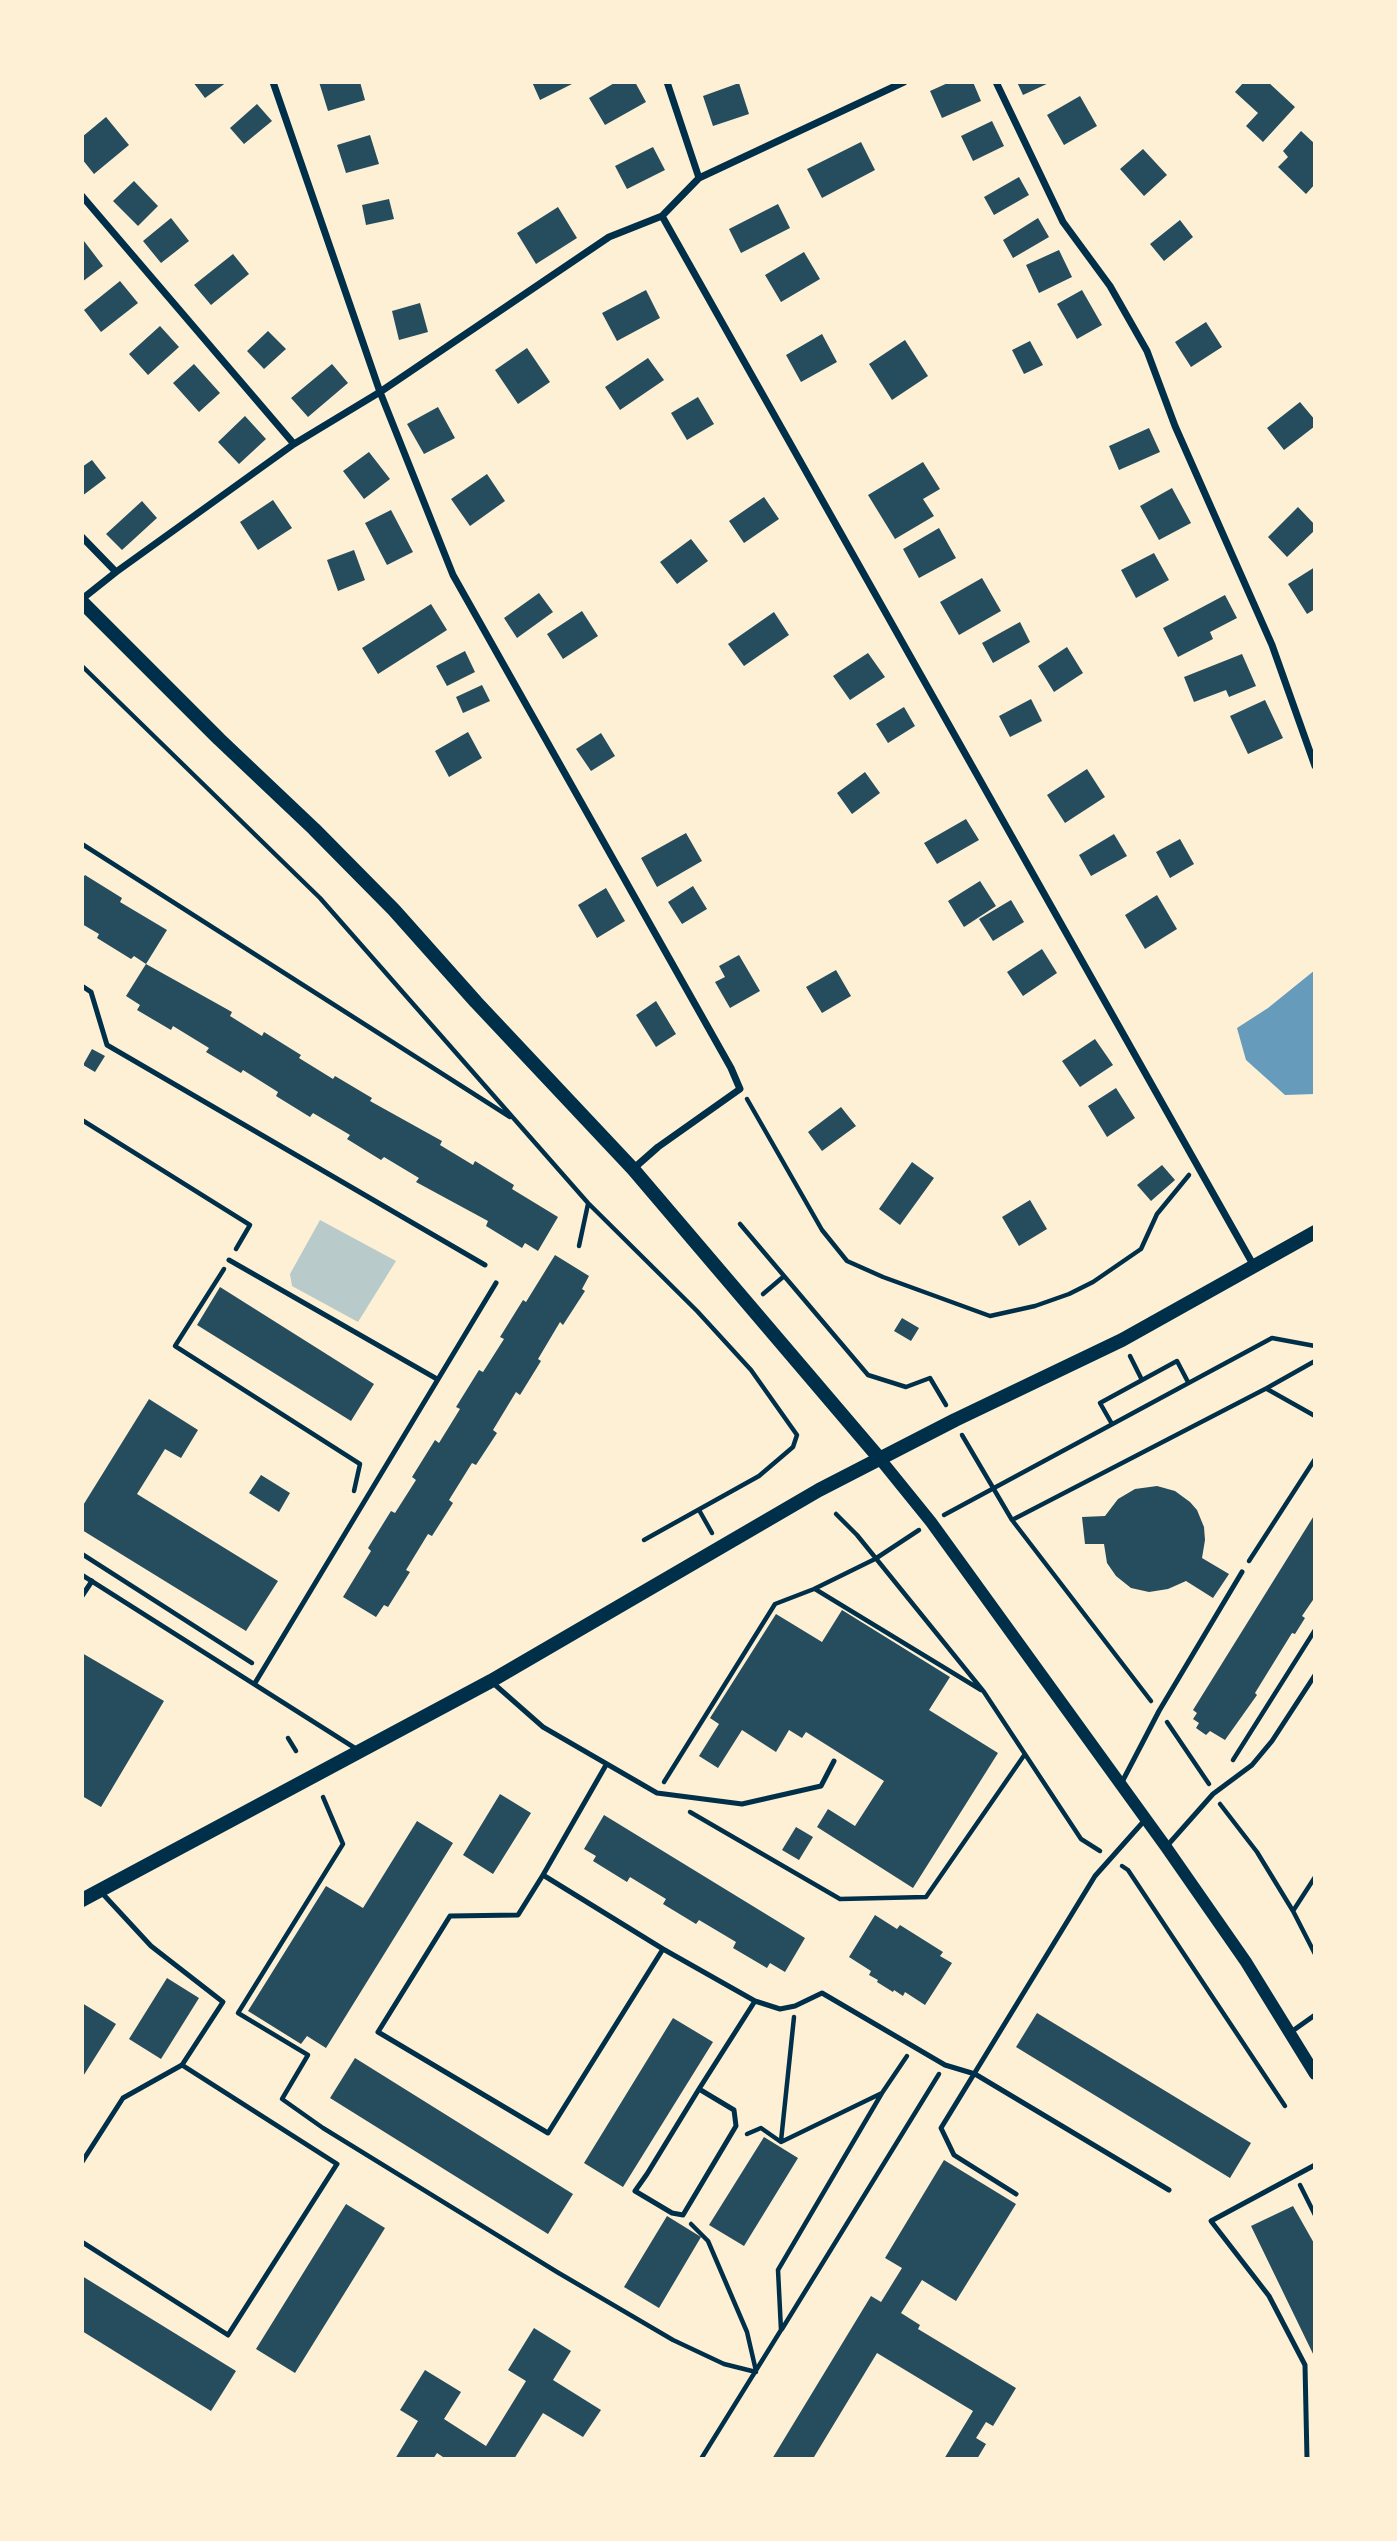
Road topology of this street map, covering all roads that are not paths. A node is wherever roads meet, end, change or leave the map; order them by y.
1 (273, 82) edge
2 (667, 82) edge
3 (904, 82) edge
4 (996, 82) edge
5 (699, 178) junction
6 (82, 196) edge
7 (662, 216) junction
8 (380, 392) junction
9 (294, 444) junction
10 (82, 537) edge
11 (116, 572) junction
12 (82, 600) edge
13 (1315, 766) edge
14 (82, 986) edge
15 (634, 1169) junction
16 (1315, 1231) edge
17 (229, 1259) road end
18 (485, 1265) dead end
19 (1254, 1266) junction
20 (496, 1283) dead end
21 (437, 1379) junction
22 (880, 1459) junction
23 (1242, 1572) road end
24 (82, 1575) edge
25 (92, 1581) junction
26 (82, 1596) edge
27 (1315, 1675) edge
28 (491, 1681) junction
29 (256, 1683) junction
30 (360, 1751) junction
31 (834, 1761) dead end
32 (606, 1765) junction
33 (1121, 1783) junction
34 (1146, 1819) junction
35 (1166, 1847) junction
36 (543, 1875) junction
37 (100, 1890) junction
38 (82, 1900) edge
39 (663, 1949) junction
40 (755, 2001) junction
41 (1315, 2015) edge
42 (1291, 2032) junction
43 (182, 2065) junction
44 (975, 2074) junction
45 (1315, 2074) edge
46 (699, 2090) junction
47 (82, 2162) edge
48 (1315, 2165) edge
49 (1169, 2190) dead end
50 (1016, 2194) dead end
51 (82, 2242) edge
52 (1307, 2459) edge

1 - 8 street
2 - 5 street
3 - 5 street
4 - 13 street
5 - 7 street
6 - 9 street
7 - 8 street
7 - 19 street
8 - 9 street
8 - 15 street
9 - 11 street
10 - 11 street
11 - 12 street
12 - 15 main road
14 - 18 lane
15 - 22 main road
16 - 19 main road
17 - 21 lane
19 - 22 main road
20 - 21 lane
21 - 29 lane
22 - 28 main road
22 - 33 street
23 - 33 lane
24 - 25 lane
25 - 26 lane
25 - 29 lane
27 - 35 lane
28 - 30 main road
28 - 32 lane
29 - 30 lane
30 - 37 main road
31 - 32 lane
32 - 36 lane
33 - 34 street
34 - 35 street
34 - 44 lane
35 - 42 street
36 - 39 lane
36 - 39 lane
37 - 38 main road
37 - 43 lane
39 - 40 lane
40 - 44 lane
40 - 46 lane
41 - 42 lane
42 - 45 street
43 - 47 lane
43 - 51 lane
44 - 49 lane
44 - 50 lane
46 - 46 lane
48 - 52 lane

